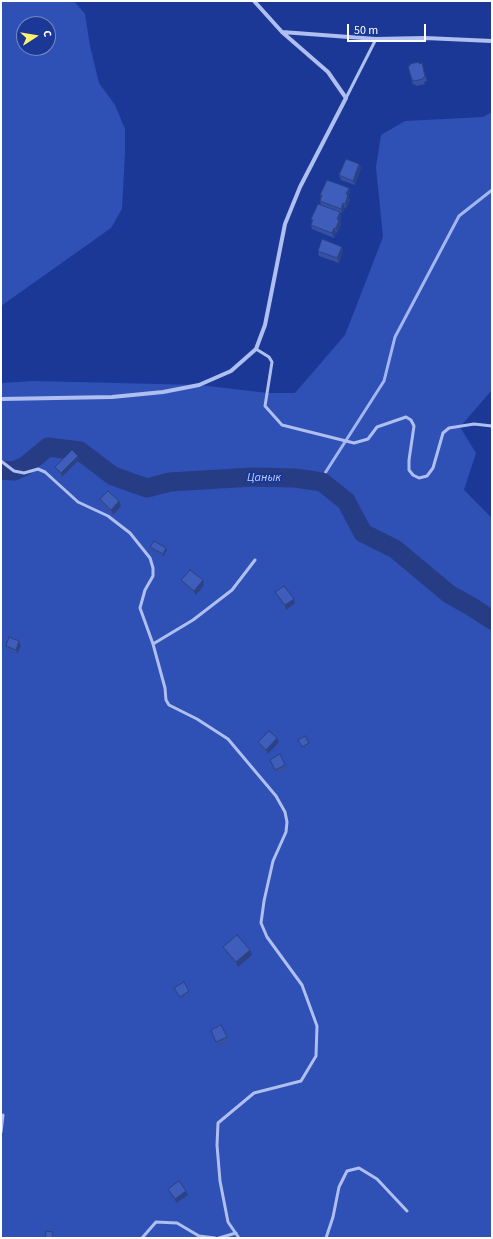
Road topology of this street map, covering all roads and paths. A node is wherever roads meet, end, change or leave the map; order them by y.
1 (254, 1) edge
2 (282, 32) junction
3 (376, 39) junction
4 (492, 41) edge
5 (346, 98) junction
6 (256, 349) junction
7 (1, 399) edge
8 (492, 426) edge
9 (1, 461) edge
10 (255, 560) dead end
11 (153, 644) junction
12 (3, 1115) dead end
13 (1, 1132) edge
14 (407, 1211) dead end
15 (236, 1233) junction
16 (142, 1238) edge
17 (215, 1238) edge
18 (219, 1238) edge
19 (239, 1238) edge
20 (326, 1238) edge

1 - 2 street
2 - 3 street
2 - 5 street
3 - 4 street
3 - 5 lane
5 - 6 street
6 - 7 street
6 - 8 lane
9 - 11 lane
10 - 11 lane
11 - 15 lane
12 - 13 lane
14 - 20 lane
15 - 18 lane
15 - 19 lane
16 - 17 lane

